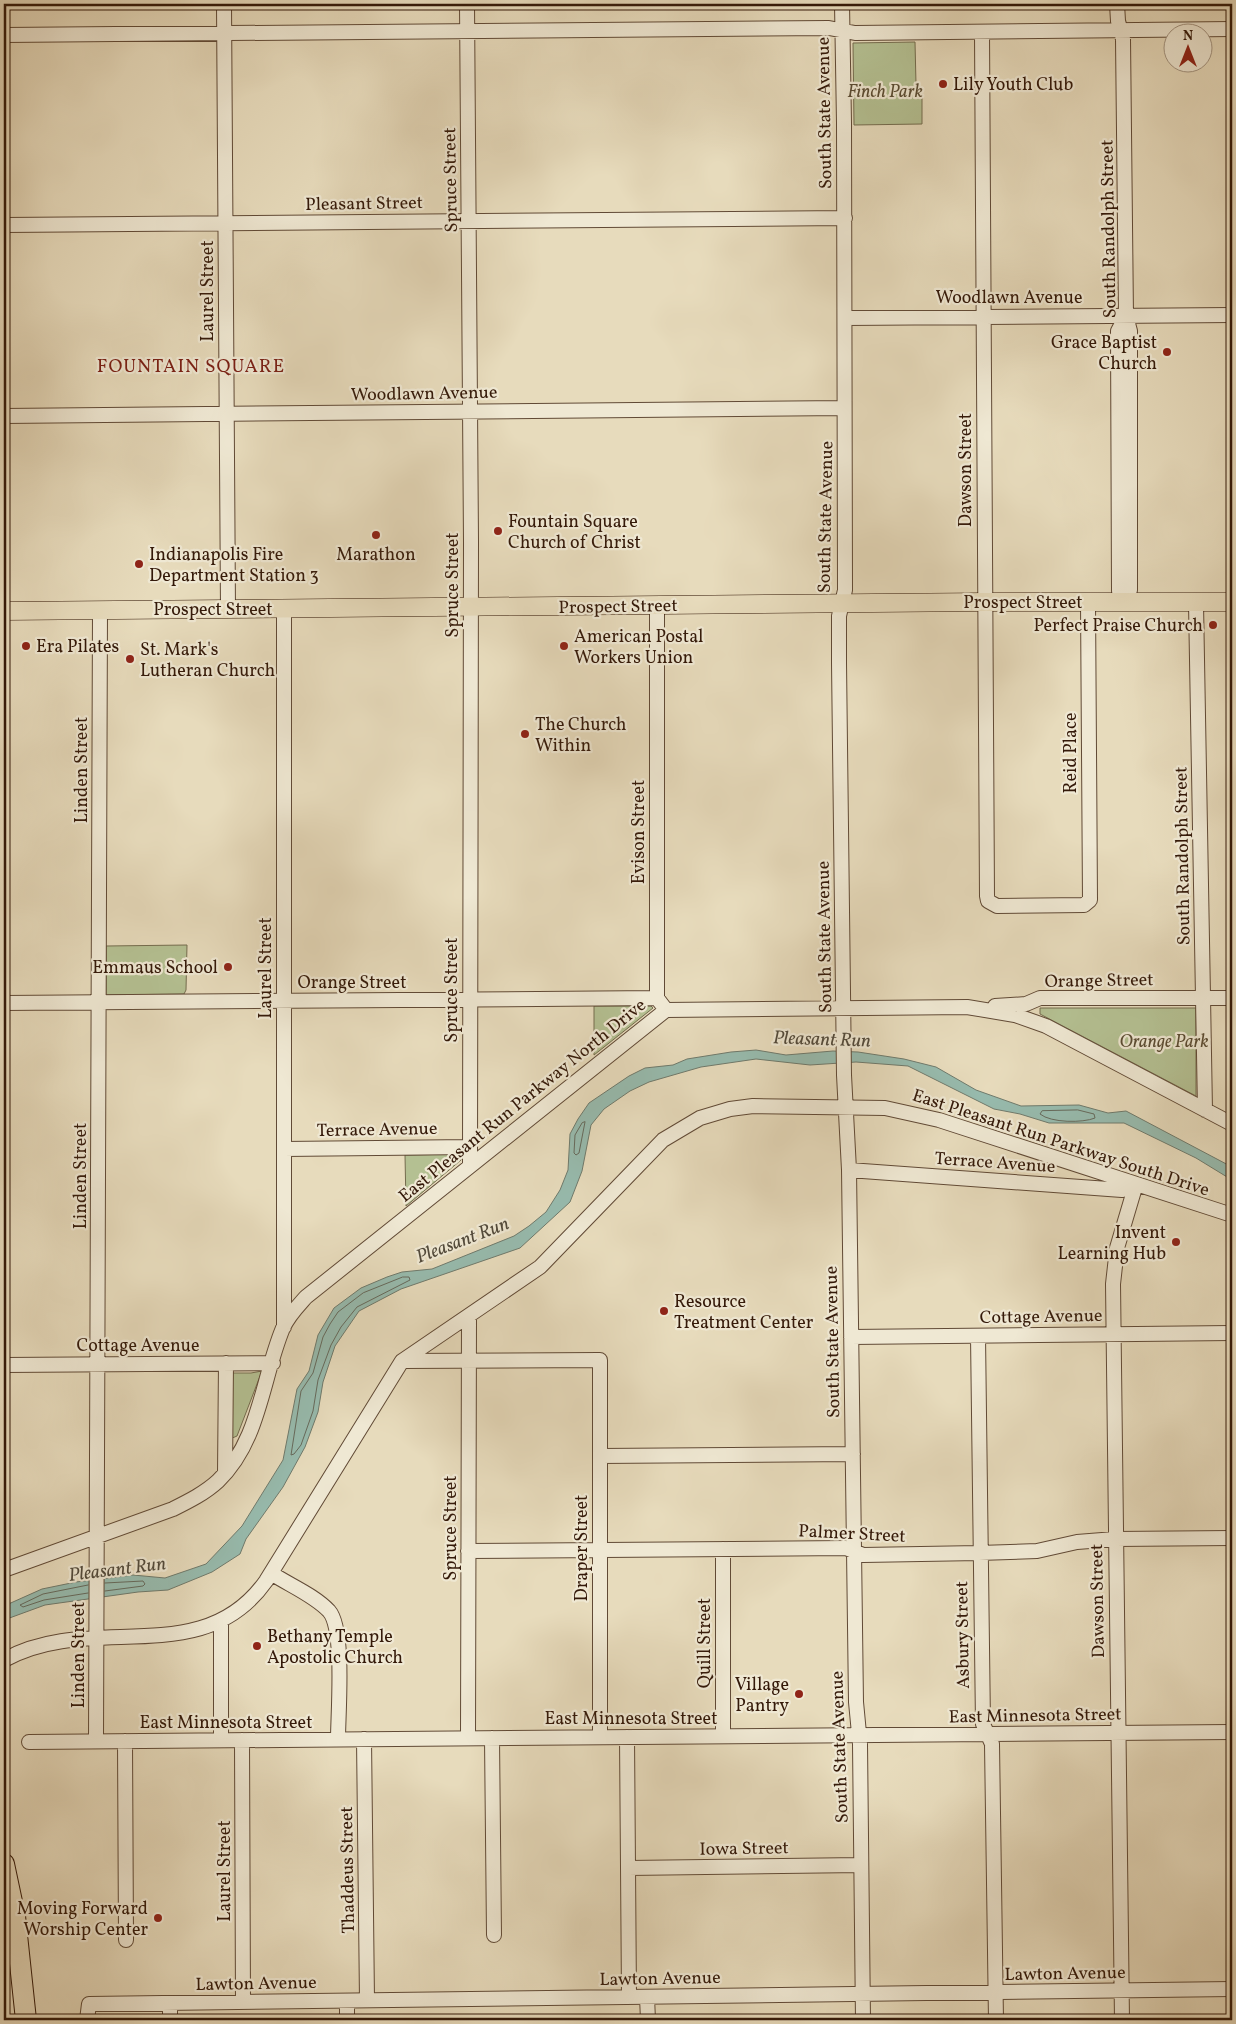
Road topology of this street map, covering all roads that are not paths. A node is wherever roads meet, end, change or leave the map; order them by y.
1 (224, 4) edge
2 (467, 4) edge
3 (842, 4) edge
4 (1117, 4) edge
5 (1232, 29) edge
6 (467, 30) junction
7 (842, 31) junction
8 (1120, 31) junction
9 (982, 32) junction
10 (224, 33) junction
11 (4, 34) edge
12 (844, 218) junction
13 (470, 221) junction
14 (225, 223) junction
15 (4, 225) edge
16 (1232, 315) edge
17 (983, 316) junction
18 (1126, 316) junction
19 (845, 318) junction
20 (844, 408) junction
21 (470, 412) junction
22 (226, 414) junction
23 (4, 416) edge
24 (985, 602) junction
25 (1088, 602) junction
26 (1125, 602) junction
27 (1232, 602) edge
28 (1196, 603) junction
29 (842, 604) junction
30 (657, 605) junction
31 (470, 607) junction
32 (228, 609) junction
33 (284, 609) junction
34 (100, 610) junction
35 (4, 611) edge
36 (1088, 903) joint
37 (657, 998) junction
38 (1203, 998) junction
39 (1232, 998) edge
40 (470, 1000) junction
41 (284, 1001) junction
42 (4, 1003) edge
43 (99, 1003) junction
44 (967, 1007) junction
45 (843, 1008) junction
46 (666, 1010) junction
47 (847, 1107) junction
48 (1205, 1110) junction
49 (1232, 1124) edge
50 (470, 1147) junction
51 (284, 1149) junction
52 (470, 1166) junction
53 (849, 1170) junction
54 (1136, 1184) junction
55 (1232, 1215) edge
56 (469, 1317) junction
57 (284, 1327) junction
58 (1232, 1333) edge
59 (1113, 1334) junction
60 (978, 1336) junction
61 (851, 1337) junction
62 (402, 1361) junction
63 (468, 1361) junction
64 (226, 1363) junction
65 (272, 1363) junction
66 (99, 1364) junction
67 (4, 1365) edge
68 (852, 1454) junction
69 (600, 1456) junction
70 (225, 1473) junction
71 (98, 1538) junction
72 (1232, 1538) edge
73 (1115, 1539) junction
74 (723, 1549) junction
75 (600, 1550) junction
76 (468, 1551) junction
77 (854, 1552) junction
78 (979, 1553) junction
79 (4, 1570) edge
80 (271, 1574) junction
81 (221, 1621) junction
82 (97, 1637) junction
83 (4, 1660) edge
84 (1232, 1732) edge
85 (1118, 1733) junction
86 (988, 1734) junction
87 (859, 1735) junction
88 (723, 1736) junction
89 (600, 1737) junction
90 (627, 1737) junction
91 (468, 1738) junction
92 (492, 1738) junction
93 (364, 1739) junction
94 (221, 1740) junction
95 (242, 1740) junction
96 (338, 1740) junction
97 (125, 1741) junction
98 (29, 1742) dead end
99 (96, 1742) junction
100 (4, 1864) edge
101 (862, 1865) junction
102 (628, 1868) junction
103 (494, 1935) dead end
104 (126, 1940) dead end
105 (1232, 1989) edge
106 (1122, 1991) junction
107 (996, 1993) junction
108 (863, 1994) junction
109 (629, 1997) junction
110 (648, 1997) junction
111 (367, 2000) junction
112 (346, 2001) junction
113 (243, 2002) junction
114 (170, 2003) junction
115 (26, 2020) edge
116 (87, 2020) edge
117 (170, 2020) edge
118 (347, 2020) edge
119 (648, 2020) edge
120 (863, 2020) edge
121 (996, 2020) edge
122 (1122, 2020) edge

1 - 10 street, Laurel Street
2 - 6 street, Spruce Street
3 - 7 street, South State Avenue
4 - 8 street, South Randolph Street
5 - 8 street
6 - 7 street
6 - 10 street
6 - 13 street, Spruce Street
7 - 9 street
7 - 12 street, South State Avenue
8 - 9 street
8 - 18 street, South Randolph Street
9 - 17 street, Dawson Street
10 - 11 street
10 - 14 street, Laurel Street
12 - 13 street, Pleasant Street
12 - 19 street, South State Avenue
13 - 14 street, Pleasant Street
13 - 21 street, Spruce Street
14 - 15 street, Pleasant Street
14 - 22 street, Laurel Street
16 - 18 street, Woodlawn Avenue
17 - 18 street, Woodlawn Avenue
17 - 19 street, Woodlawn Avenue
17 - 24 street, Dawson Street
18 - 26 street, South Randolph Street
19 - 20 street, South State Avenue
20 - 21 street, Woodlawn Avenue
20 - 29 street, South State Avenue
21 - 22 street, Woodlawn Avenue
21 - 31 street, Spruce Street
22 - 23 street, Woodlawn Avenue
22 - 32 street, Laurel Street
24 - 25 main road, Prospect Street
24 - 29 main road, Prospect Street
24 - 36 street, Dawson Street
25 - 26 main road, Prospect Street
25 - 36 street, Reid Place
26 - 28 main road, Prospect Street
27 - 28 main road, Prospect Street
28 - 38 street, South Randolph Street
29 - 30 main road, Prospect Street
29 - 45 street, South State Avenue
30 - 31 main road, Prospect Street
30 - 37 street, Evison Street
31 - 33 main road, Prospect Street
31 - 40 street, Spruce Street
32 - 33 main road, Prospect Street
32 - 34 main road, Prospect Street
33 - 41 street, Laurel Street
34 - 35 main road, Prospect Street
34 - 43 street, Linden Street
37 - 40 street, Orange Street
37 - 46 street
38 - 39 street, Orange Street
38 - 44 street, Orange Street
38 - 48 street, South Randolph Street
40 - 41 street, Orange Street
40 - 50 street, Spruce Street
41 - 43 street, Orange Street
41 - 51 street, Laurel Street
42 - 43 street, Orange Street
43 - 66 street, Linden Street
44 - 45 street, East Pleasant Run Parkway North Drive
44 - 48 street, East Pleasant Run Parkway North Drive
45 - 46 street, East Pleasant Run Parkway North Drive
45 - 47 street, South State Avenue
46 - 52 street, East Pleasant Run Parkway North Drive
47 - 53 street, South State Avenue
47 - 54 street, East Pleasant Run Parkway South Drive
47 - 56 street, East Pleasant Run Parkway South Drive
48 - 49 street, East Pleasant Run Parkway North Drive
50 - 51 street, Terrace Avenue
50 - 52 street, Spruce Street
51 - 57 street, Laurel Street
52 - 57 street, East Pleasant Run Parkway North Drive
53 - 54 street, Terrace Avenue
53 - 61 street, South State Avenue
54 - 55 street, East Pleasant Run Parkway South Drive
54 - 59 street, Dawson Street
56 - 62 street, East Pleasant Run Parkway South Drive
56 - 63 street, Spruce Street
57 - 65 street, East Pleasant Run Parkway North Drive
58 - 59 street, Cottage Avenue
59 - 60 street, Cottage Avenue
59 - 73 street, Dawson Street
60 - 61 street, Cottage Avenue
60 - 78 street, Asbury Street
61 - 68 street, South State Avenue
62 - 63 street
62 - 80 street, East Pleasant Run Parkway South Drive
63 - 69 street, Draper Street
63 - 76 street, Spruce Street
64 - 65 street, Cottage Avenue
64 - 66 street, Cottage Avenue
64 - 70 street
65 - 70 street, East Pleasant Run Parkway North Drive
66 - 67 street, Cottage Avenue
66 - 71 street, Linden Street
68 - 69 street
68 - 77 street, South State Avenue
69 - 75 street, Draper Street
70 - 71 street, East Pleasant Run Parkway North Drive
71 - 79 street, East Pleasant Run Parkway North Drive
71 - 82 street, Linden Street
72 - 73 street, Palmer Street
73 - 78 street, Palmer Street
73 - 85 street, Dawson Street
74 - 75 street, Palmer Street
74 - 77 street, Palmer Street
74 - 88 street, Quill Street
75 - 76 street, Palmer Street
75 - 89 street, Draper Street
76 - 91 street, Spruce Street
77 - 78 street, Palmer Street
77 - 87 street, South State Avenue
78 - 86 street, Asbury Street
80 - 81 street, East Pleasant Run Parkway South Drive
80 - 96 street
81 - 82 street, East Pleasant Run Parkway South Drive
81 - 94 street
82 - 83 street, East Pleasant Run Parkway South Drive
82 - 99 street, Linden Street
84 - 85 street, East Minnesota Street
85 - 86 street, East Minnesota Street
85 - 106 street, Dawson Street
86 - 87 street, East Minnesota Street
86 - 107 street, Asbury Street
87 - 88 street, East Minnesota Street
87 - 101 street, South State Avenue
88 - 90 street, East Minnesota Street
89 - 90 street, East Minnesota Street
89 - 92 street, East Minnesota Street
90 - 102 street
91 - 92 street, East Minnesota Street
91 - 93 street, East Minnesota Street
92 - 103 street
93 - 96 street, East Minnesota Street
93 - 111 street, Thaddeus Street
94 - 95 street, East Minnesota Street
94 - 97 street, East Minnesota Street
95 - 96 street, East Minnesota Street
95 - 113 street, Laurel Street
97 - 99 street, East Minnesota Street
97 - 104 street
98 - 99 street, East Minnesota Street
100 - 115 highway
101 - 102 street, Iowa Street
101 - 108 street, South State Avenue
102 - 109 street
105 - 106 street, Lawton Avenue
106 - 107 street, Lawton Avenue
106 - 122 street, Dawson Street
107 - 108 street, Lawton Avenue
107 - 121 street, Asbury Street
108 - 110 street, Lawton Avenue
108 - 120 street, South State Avenue
109 - 110 street, Lawton Avenue
109 - 111 street, Lawton Avenue
110 - 119 street
111 - 112 street, Lawton Avenue
112 - 113 street, Lawton Avenue
112 - 118 street
113 - 114 street, Lawton Avenue
114 - 116 street, Lawton Avenue
114 - 117 street

